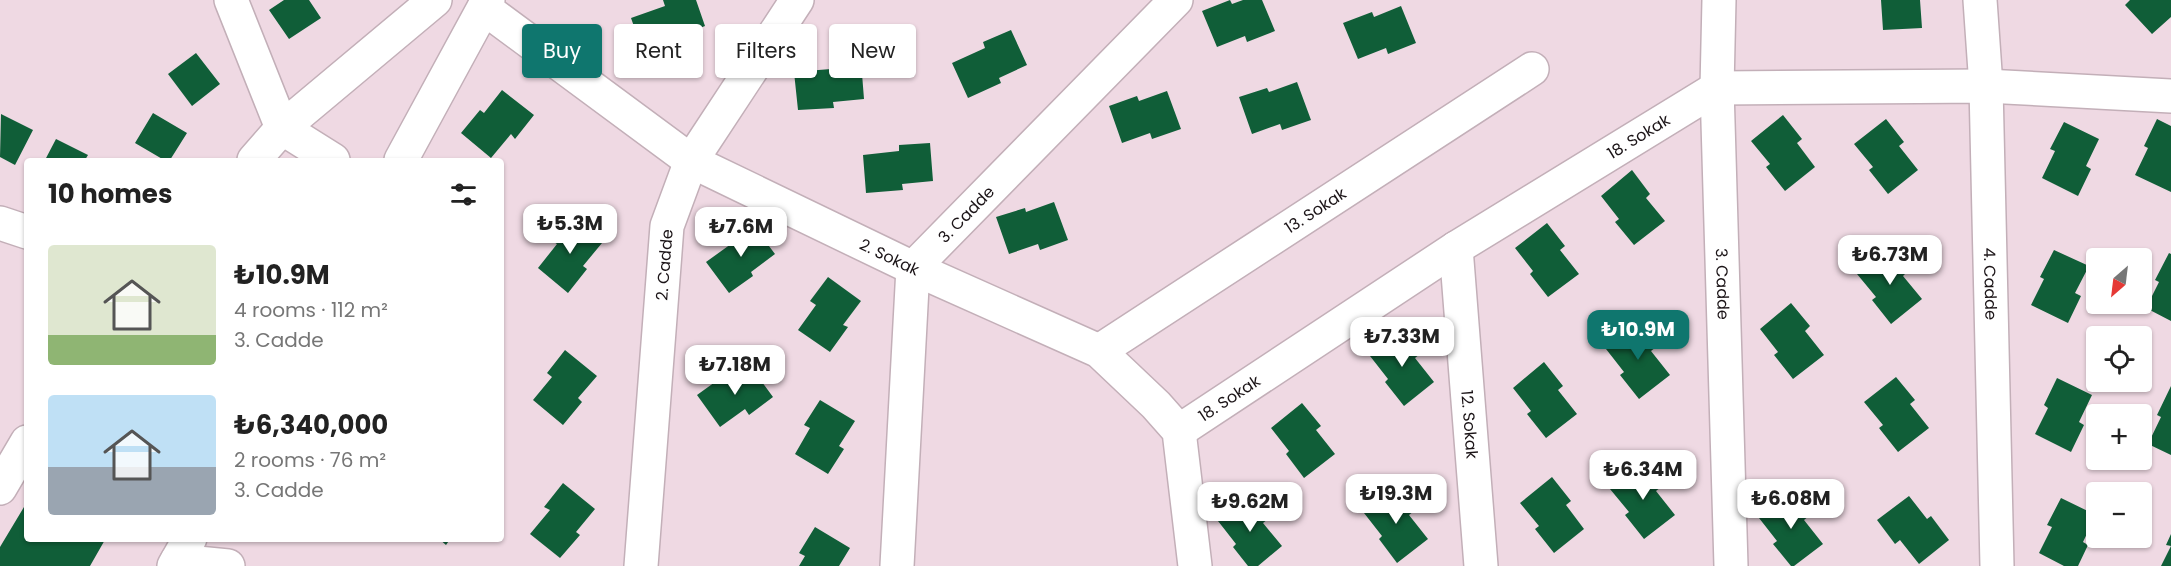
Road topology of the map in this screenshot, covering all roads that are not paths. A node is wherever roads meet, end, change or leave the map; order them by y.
1 (231, 0) edge
2 (435, 0) edge
3 (797, 0) edge
4 (1176, 0) edge
5 (1719, 0) edge
6 (1980, 0) edge
7 (486, 4) edge
8 (1532, 69) dead end
9 (1986, 86) junction
10 (1717, 88) junction
11 (2171, 96) edge
12 (282, 128) junction
13 (256, 158) edge
14 (330, 158) edge
15 (402, 158) edge
16 (691, 161) junction
17 (0, 223) edge
18 (24, 231) edge
19 (1456, 248) junction
20 (913, 268) junction
21 (1099, 351) junction
22 (1179, 431) junction
23 (24, 447) edge
24 (0, 488) edge
25 (180, 555) edge
26 (228, 566) edge
27 (641, 566) edge
28 (897, 566) edge
29 (1195, 566) edge
30 (1481, 566) edge
31 (1731, 566) edge
32 (1997, 566) edge

1 - 12 street
2 - 12 street
3 - 16 street, 2. Cadde
4 - 20 street, 3. Cadde
5 - 10 street, 3. Cadde
6 - 9 street, 4. Cadde
7 - 15 street
7 - 16 street, 2. Sokak
8 - 21 street, 13. Sokak
9 - 10 street
9 - 11 street
9 - 32 street, 4. Cadde
10 - 19 street, 18. Sokak
10 - 31 street, 3. Cadde
12 - 13 street
12 - 14 street
16 - 20 street, 2. Sokak
16 - 27 street, 2. Cadde
17 - 18 street
19 - 22 street, 18. Sokak
19 - 30 street, 12. Sokak
20 - 21 street, 2. Sokak
20 - 28 street
21 - 22 street, 2. Sokak
22 - 29 street
23 - 24 street
25 - 26 street

